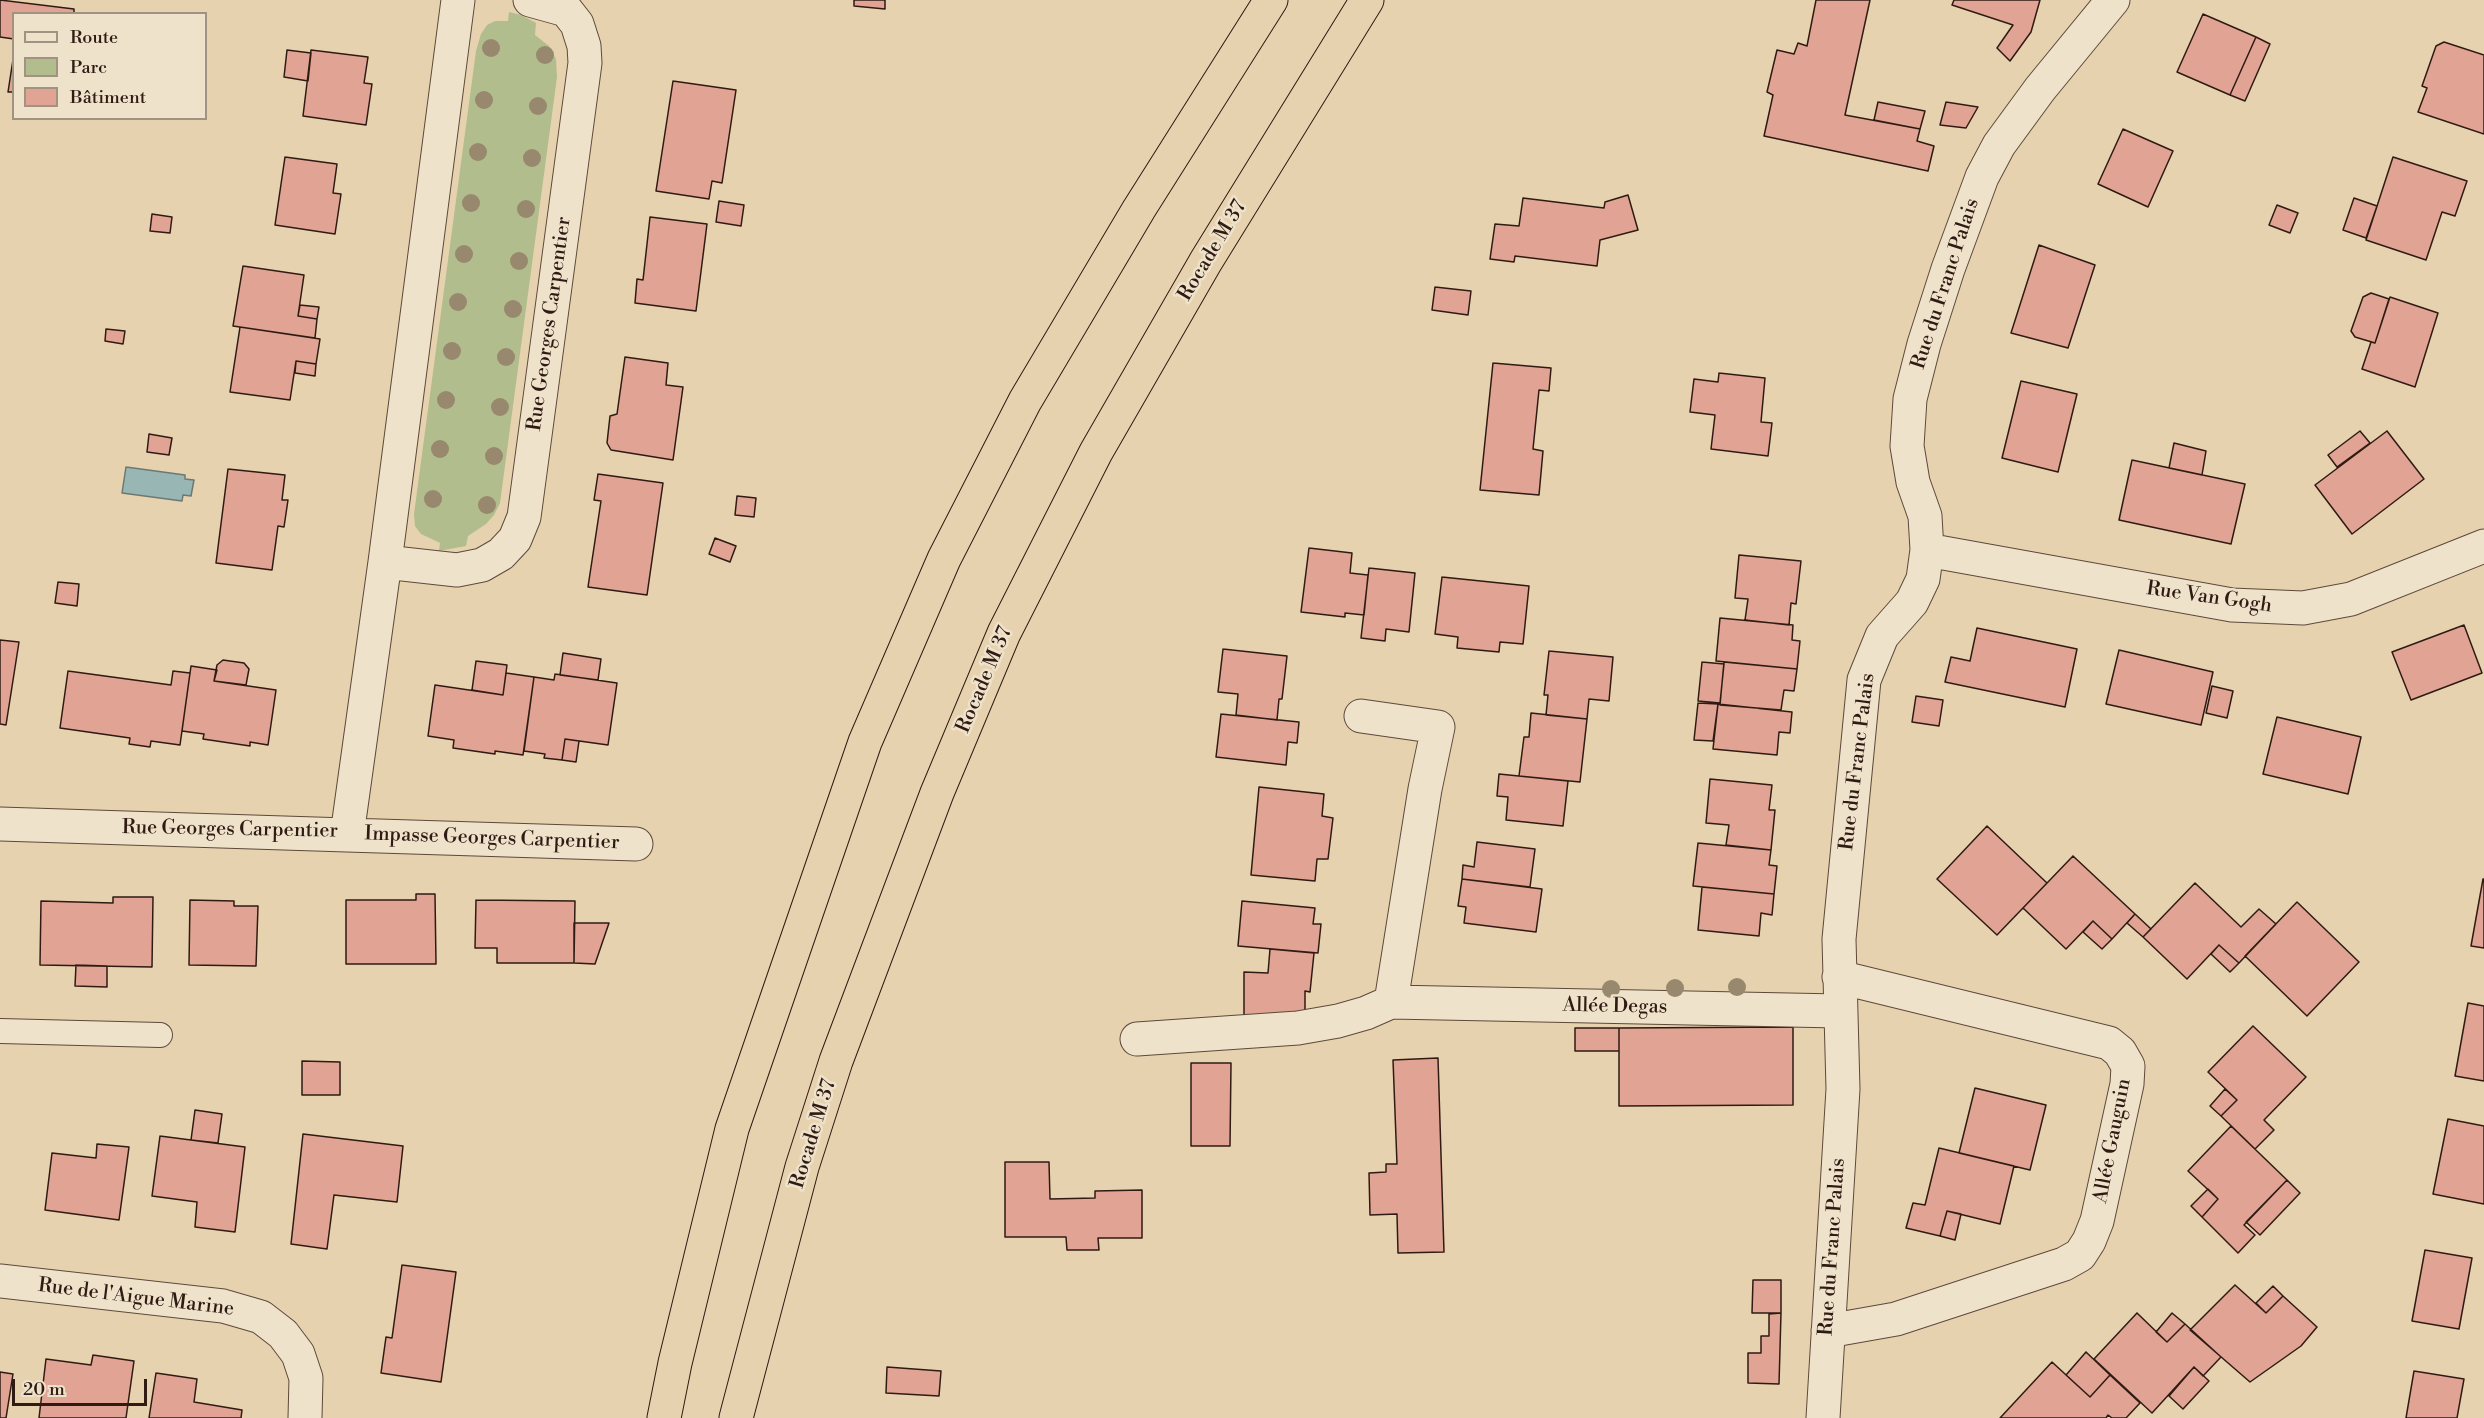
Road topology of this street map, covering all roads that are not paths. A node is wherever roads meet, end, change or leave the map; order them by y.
1 (458, 0) edge
2 (530, 0) edge
3 (1272, 0) edge
4 (1367, 0) edge
5 (2113, 0) edge
6 (2484, 546) edge
7 (1927, 550) junction
8 (385, 562) junction
9 (1361, 716) dead end
10 (10, 824) edge
11 (347, 835) junction
12 (636, 844) dead end
13 (1839, 976) junction
14 (1391, 1002) junction
15 (1839, 1011) junction
16 (0, 1031) edge
17 (160, 1035) dead end
18 (1137, 1039) dead end
19 (0, 1281) edge
20 (1828, 1330) junction
21 (305, 1418) edge
22 (664, 1418) edge
23 (736, 1418) edge
24 (1823, 1418) edge

1 - 8 street, Rue Georges Carpentier
2 - 8 street, Rue Georges Carpentier
3 - 22 highway
4 - 23 highway, Rocade M 37
5 - 7 street, Rue du Franc Palais
6 - 7 street, Rue Van Gogh
7 - 13 street, Rue du Franc Palais
8 - 11 street, Rue Georges Carpentier
9 - 14 street
10 - 11 street, Rue Georges Carpentier
11 - 12 street, Impasse Georges Carpentier
13 - 15 street, Rue du Franc Palais
13 - 20 street, Allée Gauguin
14 - 15 street, Allée Degas
14 - 18 street, Allée Degas
15 - 20 street, Rue du Franc Palais
16 - 17 lane
19 - 21 street, Rue de l'Aigue Marine
20 - 24 street, Rue du Franc Palais

